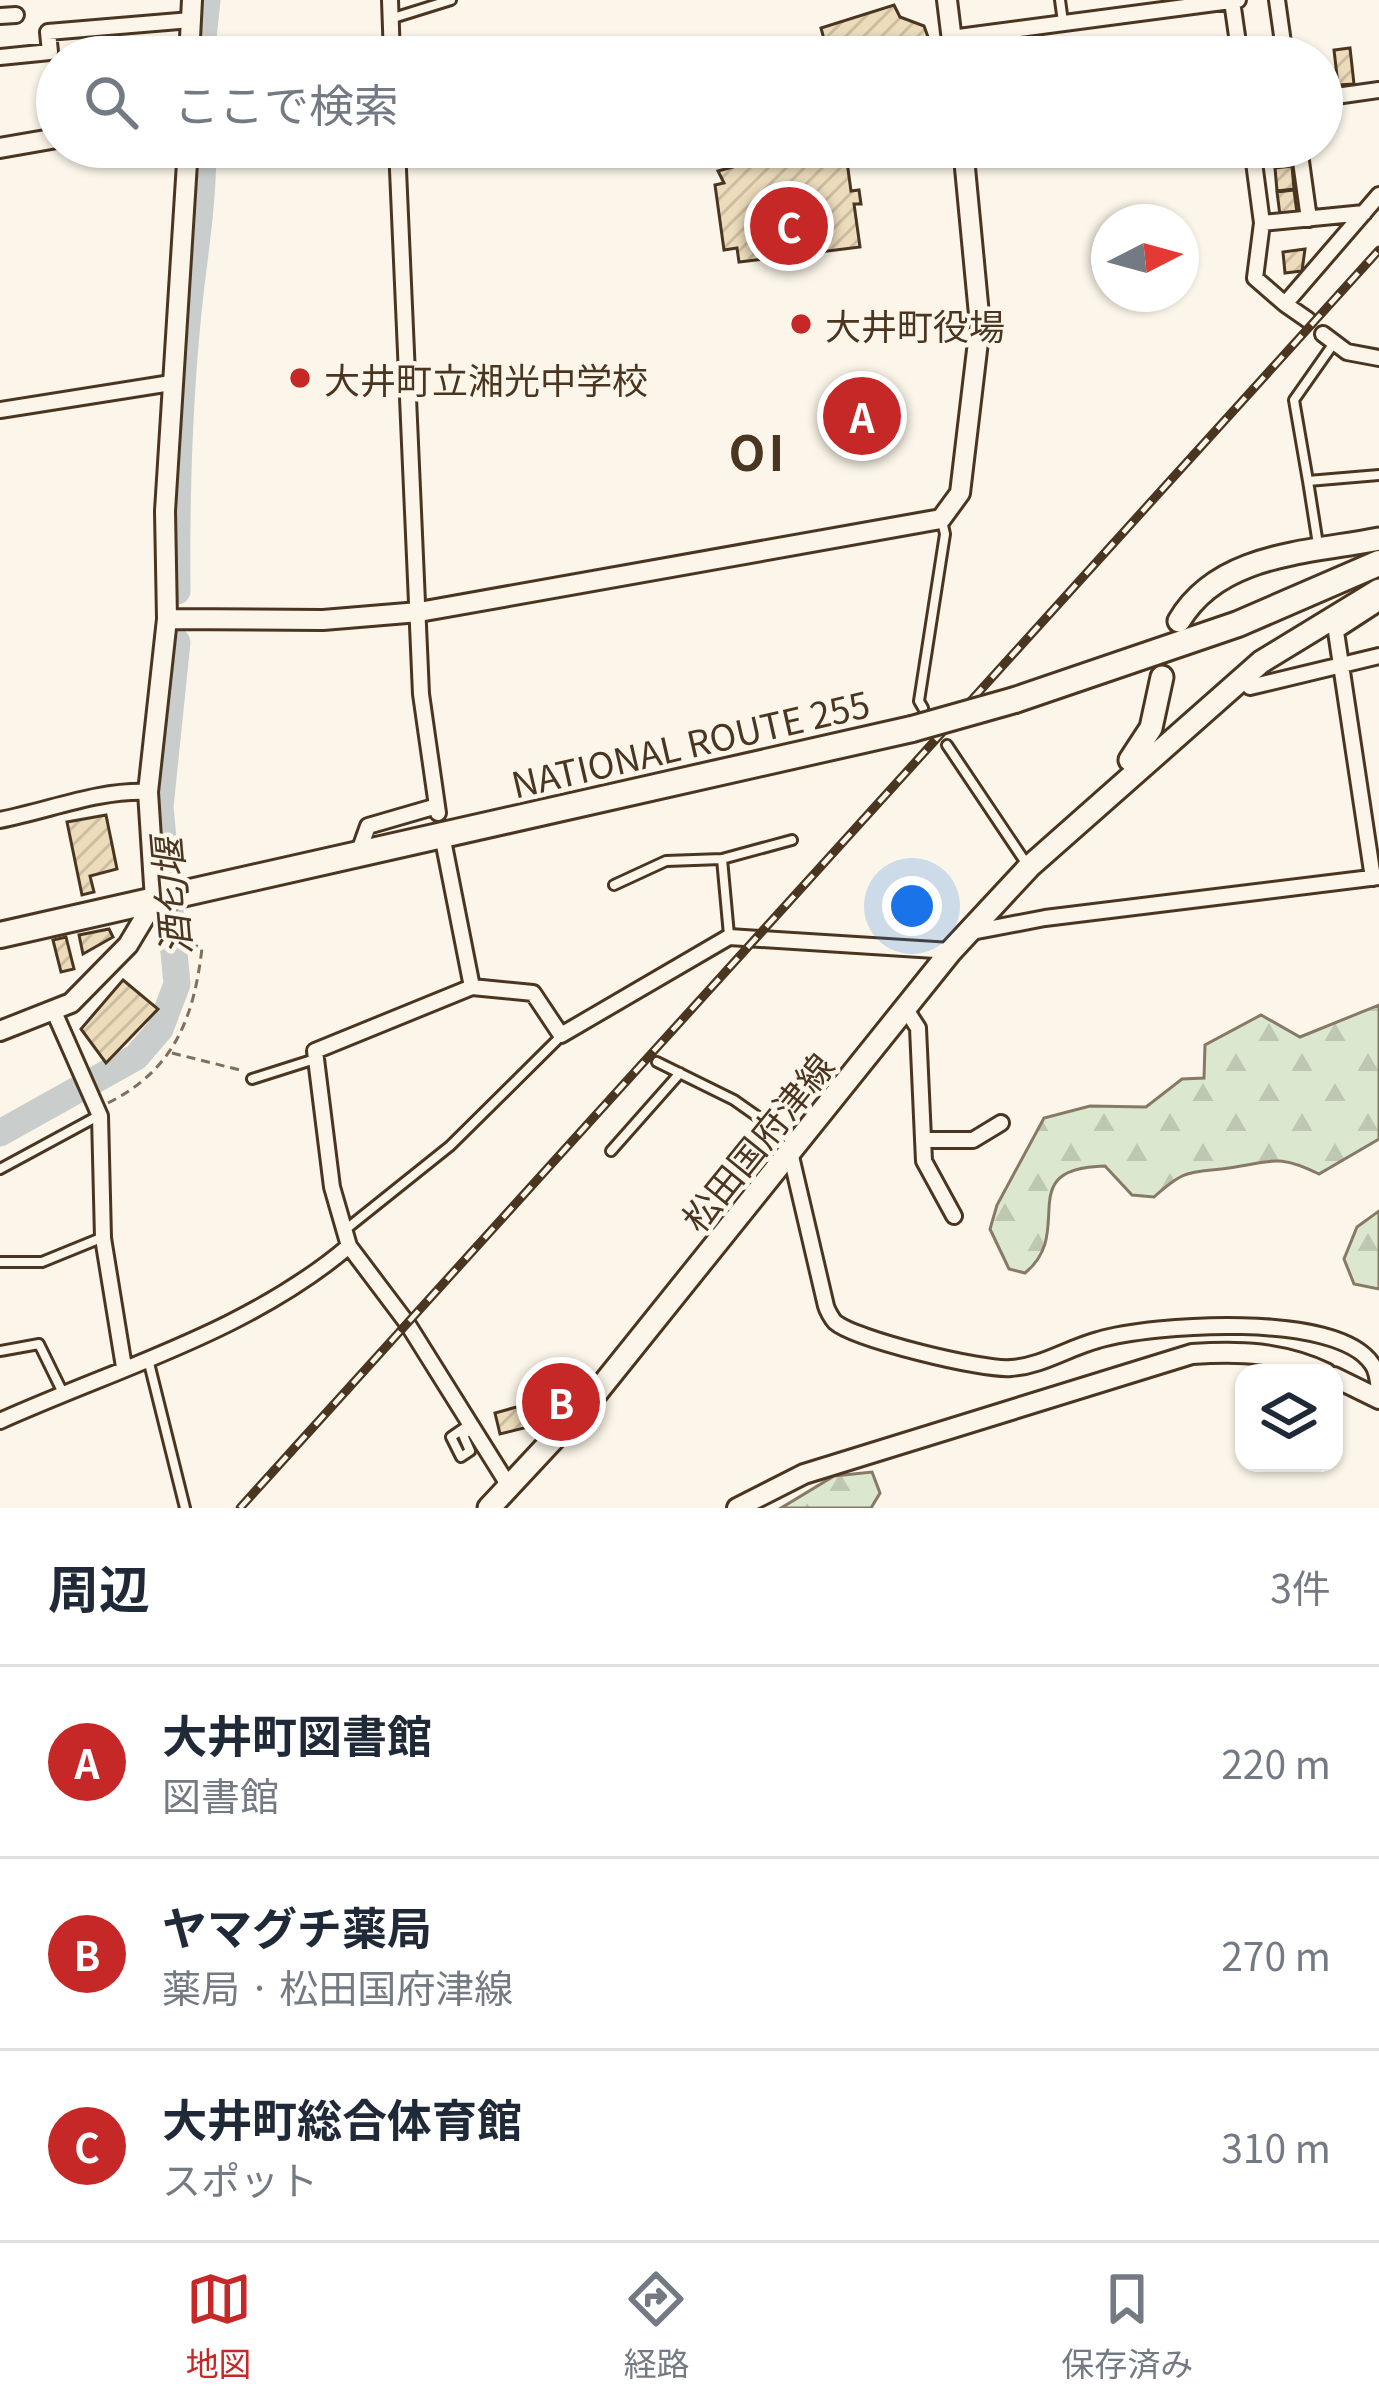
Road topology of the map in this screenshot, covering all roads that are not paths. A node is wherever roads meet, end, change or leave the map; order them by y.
1 (390, 0) edge
2 (451, 0) edge
3 (947, 0) edge
4 (1060, 0) edge
5 (1235, 0) edge
6 (1277, 0) edge
7 (191, 10) edge
8 (390, 19) junction
9 (1063, 23) junction
10 (48, 36) edge
11 (391, 36) edge
12 (951, 36) edge
13 (1005, 36) edge
14 (1238, 36) edge
15 (1283, 36) edge
16 (36, 53) edge
17 (0, 57) edge
18 (1379, 90) edge
19 (1343, 95) edge
20 (36, 142) edge
21 (0, 148) edge
22 (186, 168) edge
23 (399, 168) edge
24 (965, 168) edge
25 (1255, 168) edge
26 (1301, 168) edge
27 (1379, 195) edge
28 (1364, 213) junction
29 (1309, 219) junction
30 (1262, 223) junction
31 (1285, 304) junction
32 (1308, 320) dead end
33 (1329, 339) joint
34 (1379, 358) edge
35 (171, 383) junction
36 (0, 410) edge
37 (1379, 475) edge
38 (1308, 481) junction
39 (941, 519) junction
40 (1317, 538) dead end
41 (1379, 539) edge
42 (1379, 563) edge
43 (1379, 590) edge
44 (1379, 603) edge
45 (419, 612) junction
46 (166, 619) junction
47 (1179, 621) dead end
48 (1379, 656) edge
49 (1343, 665) junction
50 (1162, 677) dead end
51 (1250, 687) dead end
52 (918, 719) junction
53 (947, 745) dead end
54 (148, 792) junction
55 (0, 820) edge
56 (1079, 820) junction
57 (792, 840) dead end
58 (444, 845) dead end
59 (358, 854) junction
60 (722, 860) junction
61 (1029, 867) junction
62 (1376, 877) edge
63 (614, 885) dead end
64 (159, 899) junction
65 (967, 933) junction
66 (0, 935) edge
67 (729, 937) junction
68 (951, 951) junction
69 (472, 987) junction
70 (904, 1008) junction
71 (55, 1014) junction
72 (0, 1031) edge
73 (561, 1035) junction
74 (316, 1059) junction
75 (657, 1062) dead end
76 (680, 1073) junction
77 (250, 1075) road end
78 (98, 1110) junction
79 (1001, 1123) dead end
80 (923, 1140) junction
81 (792, 1148) junction
82 (610, 1150) dead end
83 (0, 1169) edge
84 (954, 1216) dead end
85 (103, 1238) junction
86 (346, 1238) junction
87 (0, 1262) edge
88 (0, 1351) edge
89 (147, 1358) junction
90 (1301, 1364) edge
91 (124, 1367) junction
92 (1343, 1381) edge
93 (1379, 1390) edge
94 (63, 1393) junction
95 (1379, 1399) edge
96 (0, 1421) edge
97 (509, 1486) junction
98 (491, 1507) edge
99 (185, 1508) edge
100 (737, 1508) edge

1 - 8 street
2 - 8 lane
3 - 12 street
4 - 9 lane
5 - 9 street
5 - 14 street
6 - 15 street
7 - 10 street
8 - 11 street
9 - 13 street
16 - 17 street
18 - 19 street
20 - 21 street
22 - 35 street
23 - 45 street
24 - 39 street
25 - 30 street
26 - 29 street
27 - 28 street
28 - 29 street
28 - 31 street
29 - 30 street
30 - 31 street
31 - 32 street
33 - 34 street
33 - 38 lane
35 - 36 street
35 - 46 street
37 - 38 lane
38 - 40 lane
39 - 45 street
39 - 52 lane
41 - 47 main road
42 - 52 highway, NATIONAL ROUTE 255, bridge
43 - 56 main road, 松田国府津線
44 - 49 street
45 - 46 street
45 - 59 street
46 - 54 street
48 - 49 street
49 - 51 street
49 - 62 street
50 - 56 main road, 松田国府津線
52 - 59 highway, NATIONAL ROUTE 255
53 - 61 lane
54 - 55 street
54 - 64 street
56 - 61 main road, 松田国府津線
57 - 60 lane
58 - 69 street
59 - 64 highway, NATIONAL ROUTE 255
60 - 63 lane
60 - 67 lane
61 - 65 main road, 松田国府津線
62 - 65 street
64 - 66 highway, NATIONAL ROUTE 255
64 - 71 street
65 - 68 main road, 松田国府津線
67 - 68 street
67 - 73 street
68 - 70 main road, 松田国府津線
69 - 73 street
69 - 74 street
70 - 80 street
70 - 81 main road, 松田国府津線
71 - 72 street
71 - 78 street
73 - 86 lane
74 - 77 lane
74 - 86 street
75 - 76 lane
76 - 81 lane
76 - 82 lane
78 - 83 lane
78 - 85 street
79 - 80 street
80 - 84 street
81 - 93 street
81 - 97 main road, 松田国府津線
85 - 87 lane
85 - 91 street
86 - 89 street
86 - 97 street
88 - 94 lane
89 - 91 street
89 - 99 lane
90 - 100 street
91 - 94 street
92 - 95 street
94 - 96 street
97 - 98 main road, 松田国府津線

